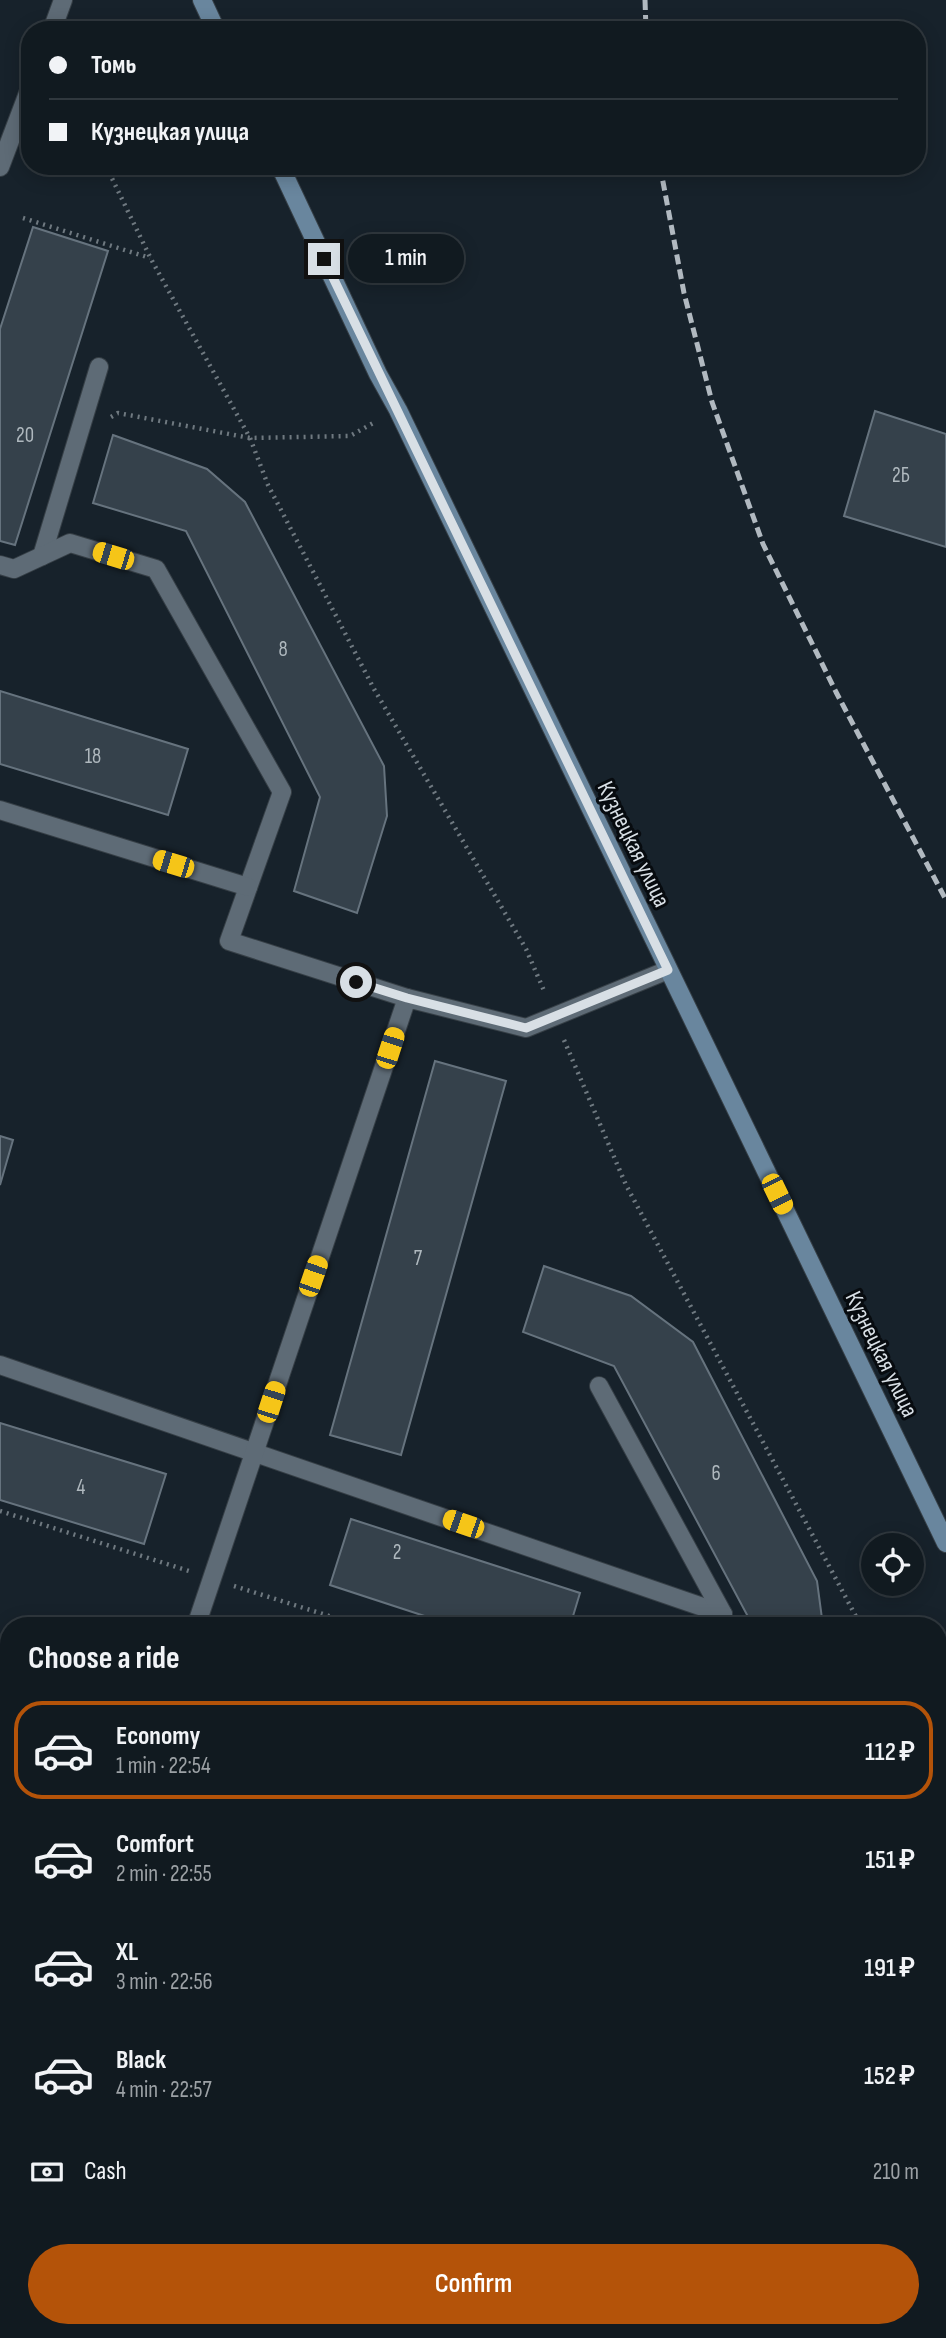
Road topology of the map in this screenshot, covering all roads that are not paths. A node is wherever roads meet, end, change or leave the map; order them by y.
1 (63, 0) edge
2 (202, 0) edge
3 (55, 21) edge
4 (212, 21) edge
5 (21, 112) edge
6 (0, 167) edge
7 (284, 175) edge
8 (99, 367) dead end
9 (42, 556) junction
10 (0, 565) edge
11 (0, 810) edge
12 (247, 887) junction
13 (668, 970) junction
14 (407, 998) junction
15 (0, 1365) edge
16 (599, 1386) dead end
17 (254, 1452) junction
18 (946, 1543) edge
19 (199, 1617) edge
20 (713, 1617) edge
21 (719, 1617) edge

1 - 3 street
2 - 4 main road
5 - 6 street
7 - 13 main road, Кузнецкая улица
8 - 9 street
9 - 10 street
9 - 12 street
11 - 12 street
12 - 14 street
13 - 14 street
13 - 18 main road, Кузнецкая улица
14 - 17 street
15 - 17 street
16 - 21 street
17 - 19 street
17 - 20 street

